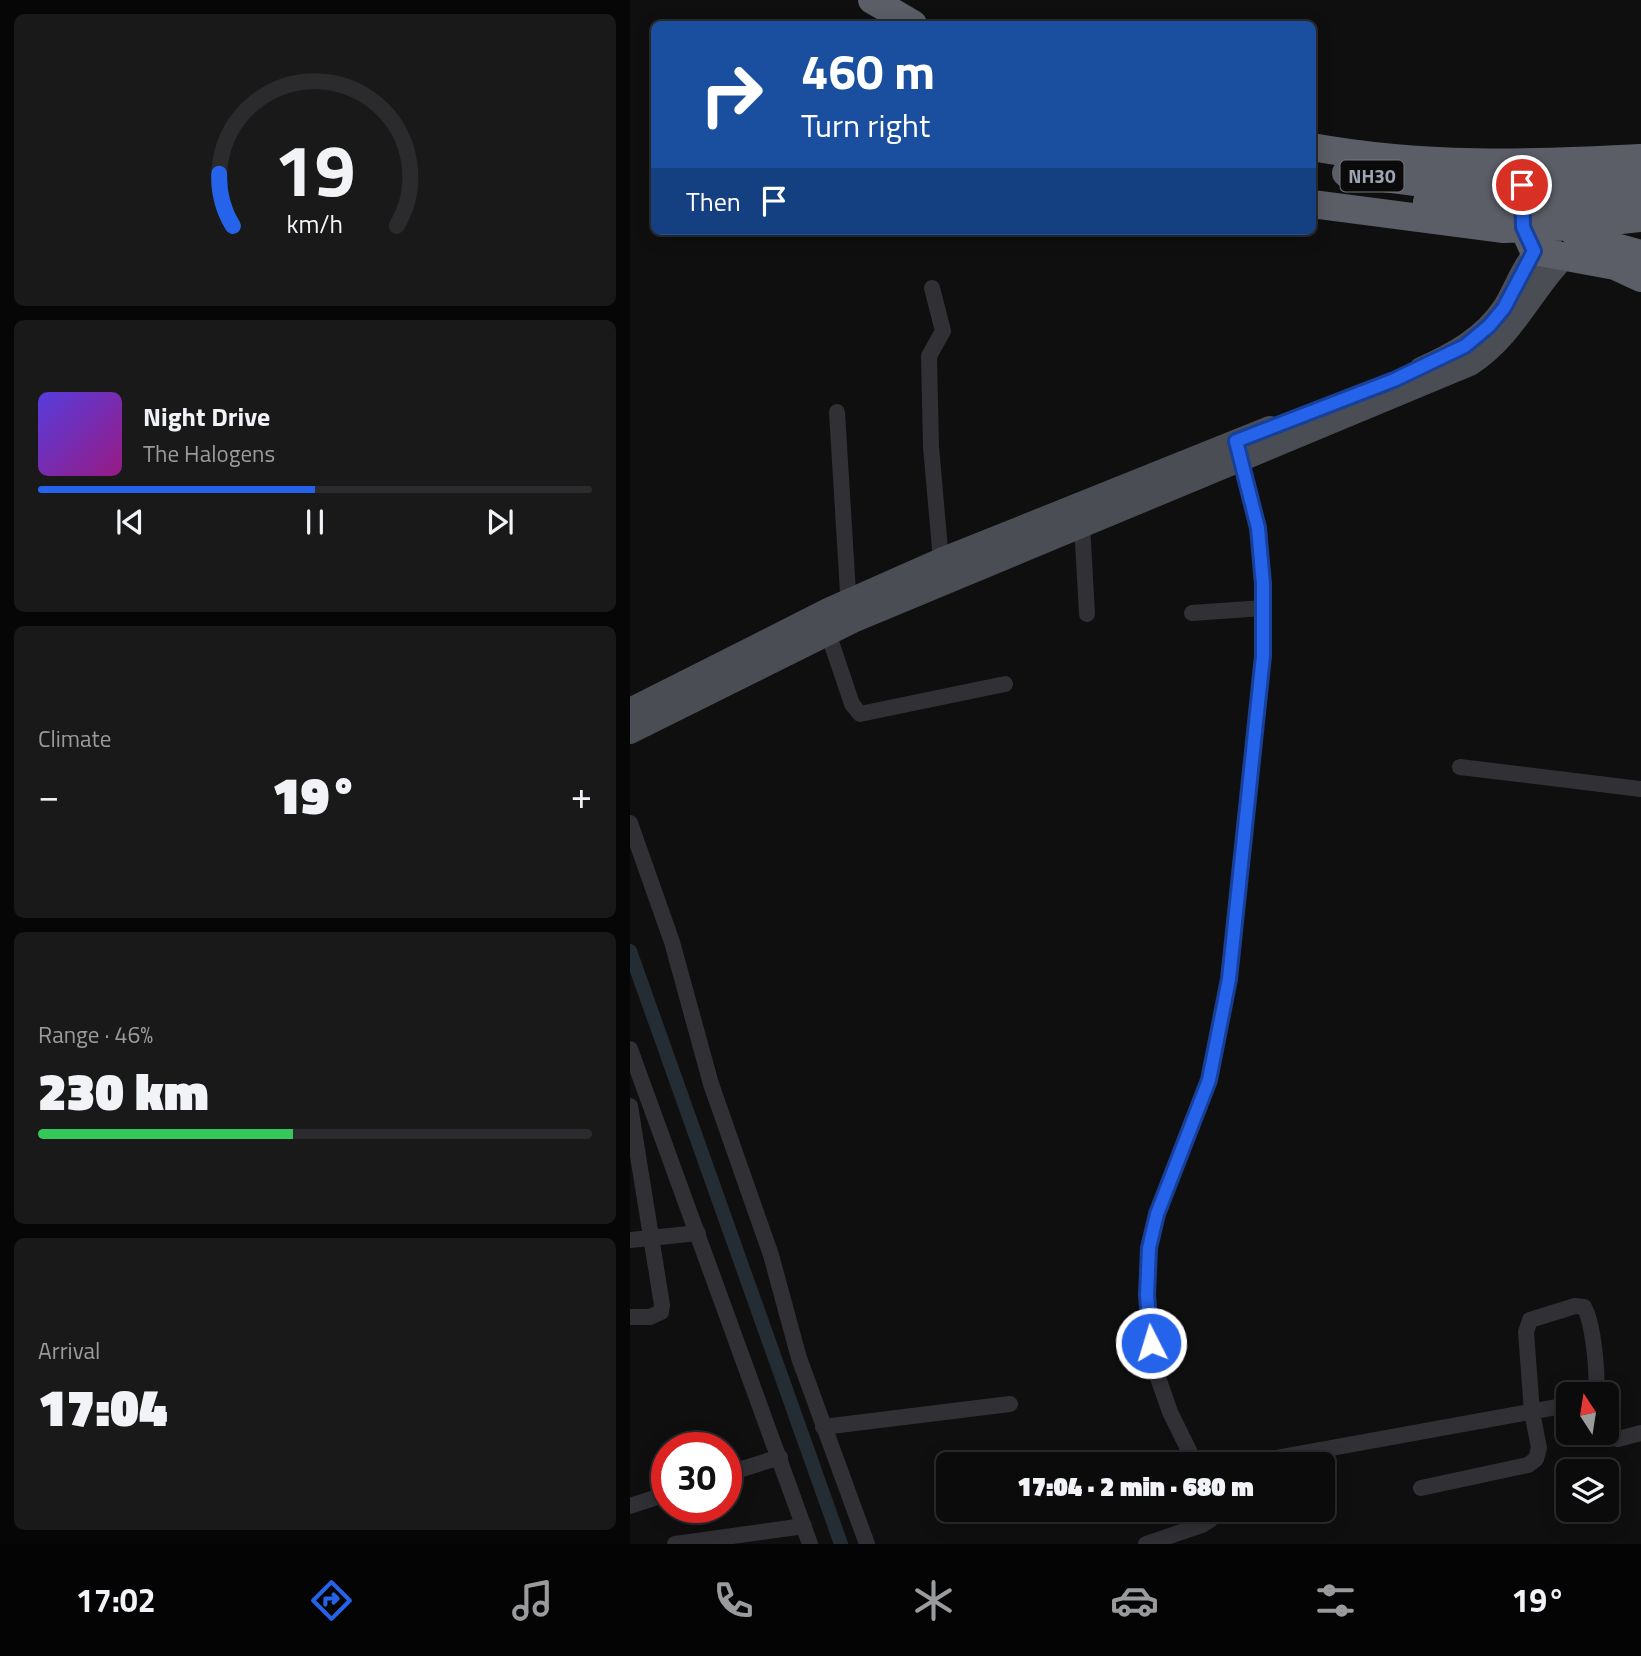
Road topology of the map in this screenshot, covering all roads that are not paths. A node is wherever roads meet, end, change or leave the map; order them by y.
1 (872, 0) edge
2 (908, 21) edge
3 (1316, 148) edge
4 (1641, 158) edge
5 (1556, 162) junction
6 (1522, 163) junction
7 (1316, 168) edge
8 (1641, 177) edge
9 (1316, 186) edge
10 (1641, 199) edge
11 (1316, 205) edge
12 (1641, 218) edge
13 (1575, 232) junction
14 (1529, 239) junction
15 (1641, 254) edge
16 (1563, 257) junction
17 (1641, 278) edge
18 (932, 288) dead end
19 (837, 412) dead end
20 (1238, 449) junction
21 (1082, 524) junction
22 (941, 560) junction
23 (1263, 608) junction
24 (850, 611) junction
25 (1192, 613) dead end
26 (1087, 614) dead end
27 (828, 633) junction
28 (1005, 684) dead end
29 (630, 710) edge
30 (630, 732) edge
31 (1460, 767) dead end
32 (1641, 789) edge
33 (630, 822) edge
34 (630, 1049) edge
35 (630, 1106) edge
36 (633, 1129) edge
37 (698, 1233) junction
38 (630, 1240) edge
39 (652, 1240) junction
40 (630, 1317) edge
41 (1596, 1382) edge
42 (1010, 1404) dead end
43 (1556, 1407) edge
44 (1532, 1412) junction
45 (824, 1427) junction
46 (1641, 1433) edge
47 (1619, 1439) edge
48 (1190, 1452) edge
49 (1310, 1452) edge
50 (780, 1457) junction
51 (742, 1470) edge
52 (1421, 1488) dead end
53 (651, 1499) edge
54 (630, 1506) edge
55 (1207, 1522) edge
56 (804, 1526) junction
57 (675, 1544) edge
58 (810, 1544) edge
59 (867, 1544) edge
60 (1146, 1544) edge

1 - 2 highway
3 - 6 highway
4 - 5 highway
5 - 6 highway
5 - 13 highway
6 - 14 highway
7 - 8 highway, NH30, bridge
9 - 10 highway, NH30, bridge
11 - 14 highway
12 - 13 highway
13 - 14 highway
13 - 15 highway
13 - 16 main road
14 - 16 highway
14 - 20 main road
16 - 17 highway
16 - 20 main road
18 - 22 street
19 - 24 street
20 - 21 main road
20 - 22 main road
20 - 23 street
21 - 24 main road
21 - 26 street
22 - 24 main road
23 - 25 street
23 - 48 street
24 - 27 main road
24 - 29 main road
27 - 28 street
27 - 30 main road
31 - 32 street
33 - 45 street
34 - 37 street
35 - 36 street
36 - 39 street
37 - 39 street
37 - 50 street
38 - 39 street
39 - 40 street
41 - 44 street
42 - 45 street
43 - 44 street
44 - 49 street
44 - 52 street
45 - 59 street
46 - 47 street
50 - 51 street
50 - 56 street
53 - 54 street
55 - 60 street
56 - 57 street
56 - 58 street

